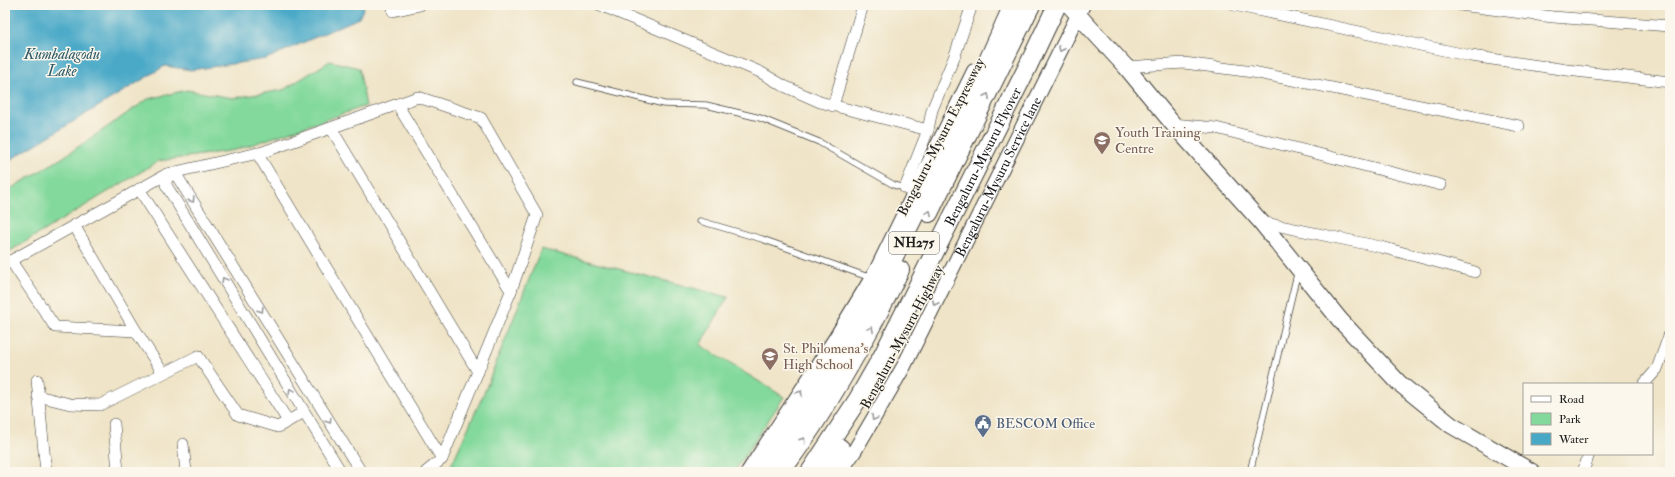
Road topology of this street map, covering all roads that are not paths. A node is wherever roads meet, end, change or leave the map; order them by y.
1 (420, 5) edge
2 (600, 5) edge
3 (863, 5) edge
4 (972, 5) edge
5 (1007, 5) edge
6 (1014, 5) edge
7 (1031, 5) edge
8 (1057, 5) edge
9 (1234, 5) edge
10 (1460, 5) edge
11 (1074, 7) edge
12 (394, 11) dead end
13 (1670, 26) edge
14 (1126, 67) junction
15 (578, 82) dead end
16 (1670, 82) edge
17 (396, 104) junction
18 (833, 106) junction
19 (1173, 124) junction
20 (1519, 126) dead end
21 (331, 128) junction
22 (928, 130) junction
23 (257, 153) junction
24 (167, 174) junction
25 (1441, 185) dead end
26 (139, 189) junction
27 (909, 190) junction
28 (700, 221) dead end
29 (1261, 222) junction
30 (74, 226) junction
31 (8, 263) edge
32 (1298, 268) junction
33 (1475, 272) dead end
34 (871, 278) junction
35 (511, 291) junction
36 (136, 331) junction
37 (1670, 332) edge
38 (478, 372) junction
39 (163, 373) junction
40 (36, 380) dead end
41 (1645, 383) edge
42 (38, 396) junction
43 (304, 412) junction
44 (288, 421) junction
45 (114, 424) dead end
46 (183, 444) dead end
47 (1589, 455) edge
48 (442, 459) junction
49 (46, 472) edge
50 (118, 472) edge
51 (186, 472) edge
52 (341, 472) edge
53 (361, 472) edge
54 (426, 472) edge
55 (748, 472) edge
56 (762, 472) edge
57 (781, 472) edge
58 (810, 472) edge
59 (826, 472) edge
60 (840, 472) edge
61 (1251, 472) edge
62 (1532, 472) edge
63 (1582, 472) edge

1 - 12 street
2 - 18 street
3 - 18 street
4 - 22 street
5 - 27 street, Bengaluru-Mysuru Expressway / NH275
6 - 56 highway, Bengaluru-Mysuru Expressway / NH275
57 -> 7 highway, Bengaluru-Mysuru Expressway / NH275
8 - 58 highway, Bengaluru-Mysuru Flyover / NH275
9 - 16 street
10 - 13 street
11 - 14 main road
11 - 59 highway, Bengaluru-Mysuru Highway / NH275
11 -> 60 street, Bengaluru-Mysuru Service lane / NH275
14 - 19 main road
14 - 20 street
15 - 27 lane
17 - 21 street
17 - 35 street
17 - 35 street
18 - 22 street
19 - 25 street
19 - 29 main road
21 - 23 street
21 - 38 street
22 - 27 street
23 - 24 street
23 - 48 street
24 - 26 street
43 -> 24 street
24 -> 53 street
26 - 30 street
26 - 44 street
27 - 34 street, Bengaluru-Mysuru Expressway / NH275
28 - 34 lane
29 - 32 main road
29 - 33 street
30 - 31 street
30 - 36 street
31 - 36 street
32 - 61 lane
32 - 62 main road
55 -> 34 street, Bengaluru-Mysuru Expressway / NH275
35 - 38 street
36 - 39 street
37 - 41 street
38 - 48 street
39 - 42 street
39 - 44 street
40 - 42 street
42 - 49 street
43 - 44 street
43 - 52 street
45 - 50 street
46 - 51 street
47 - 63 street
48 - 54 street

